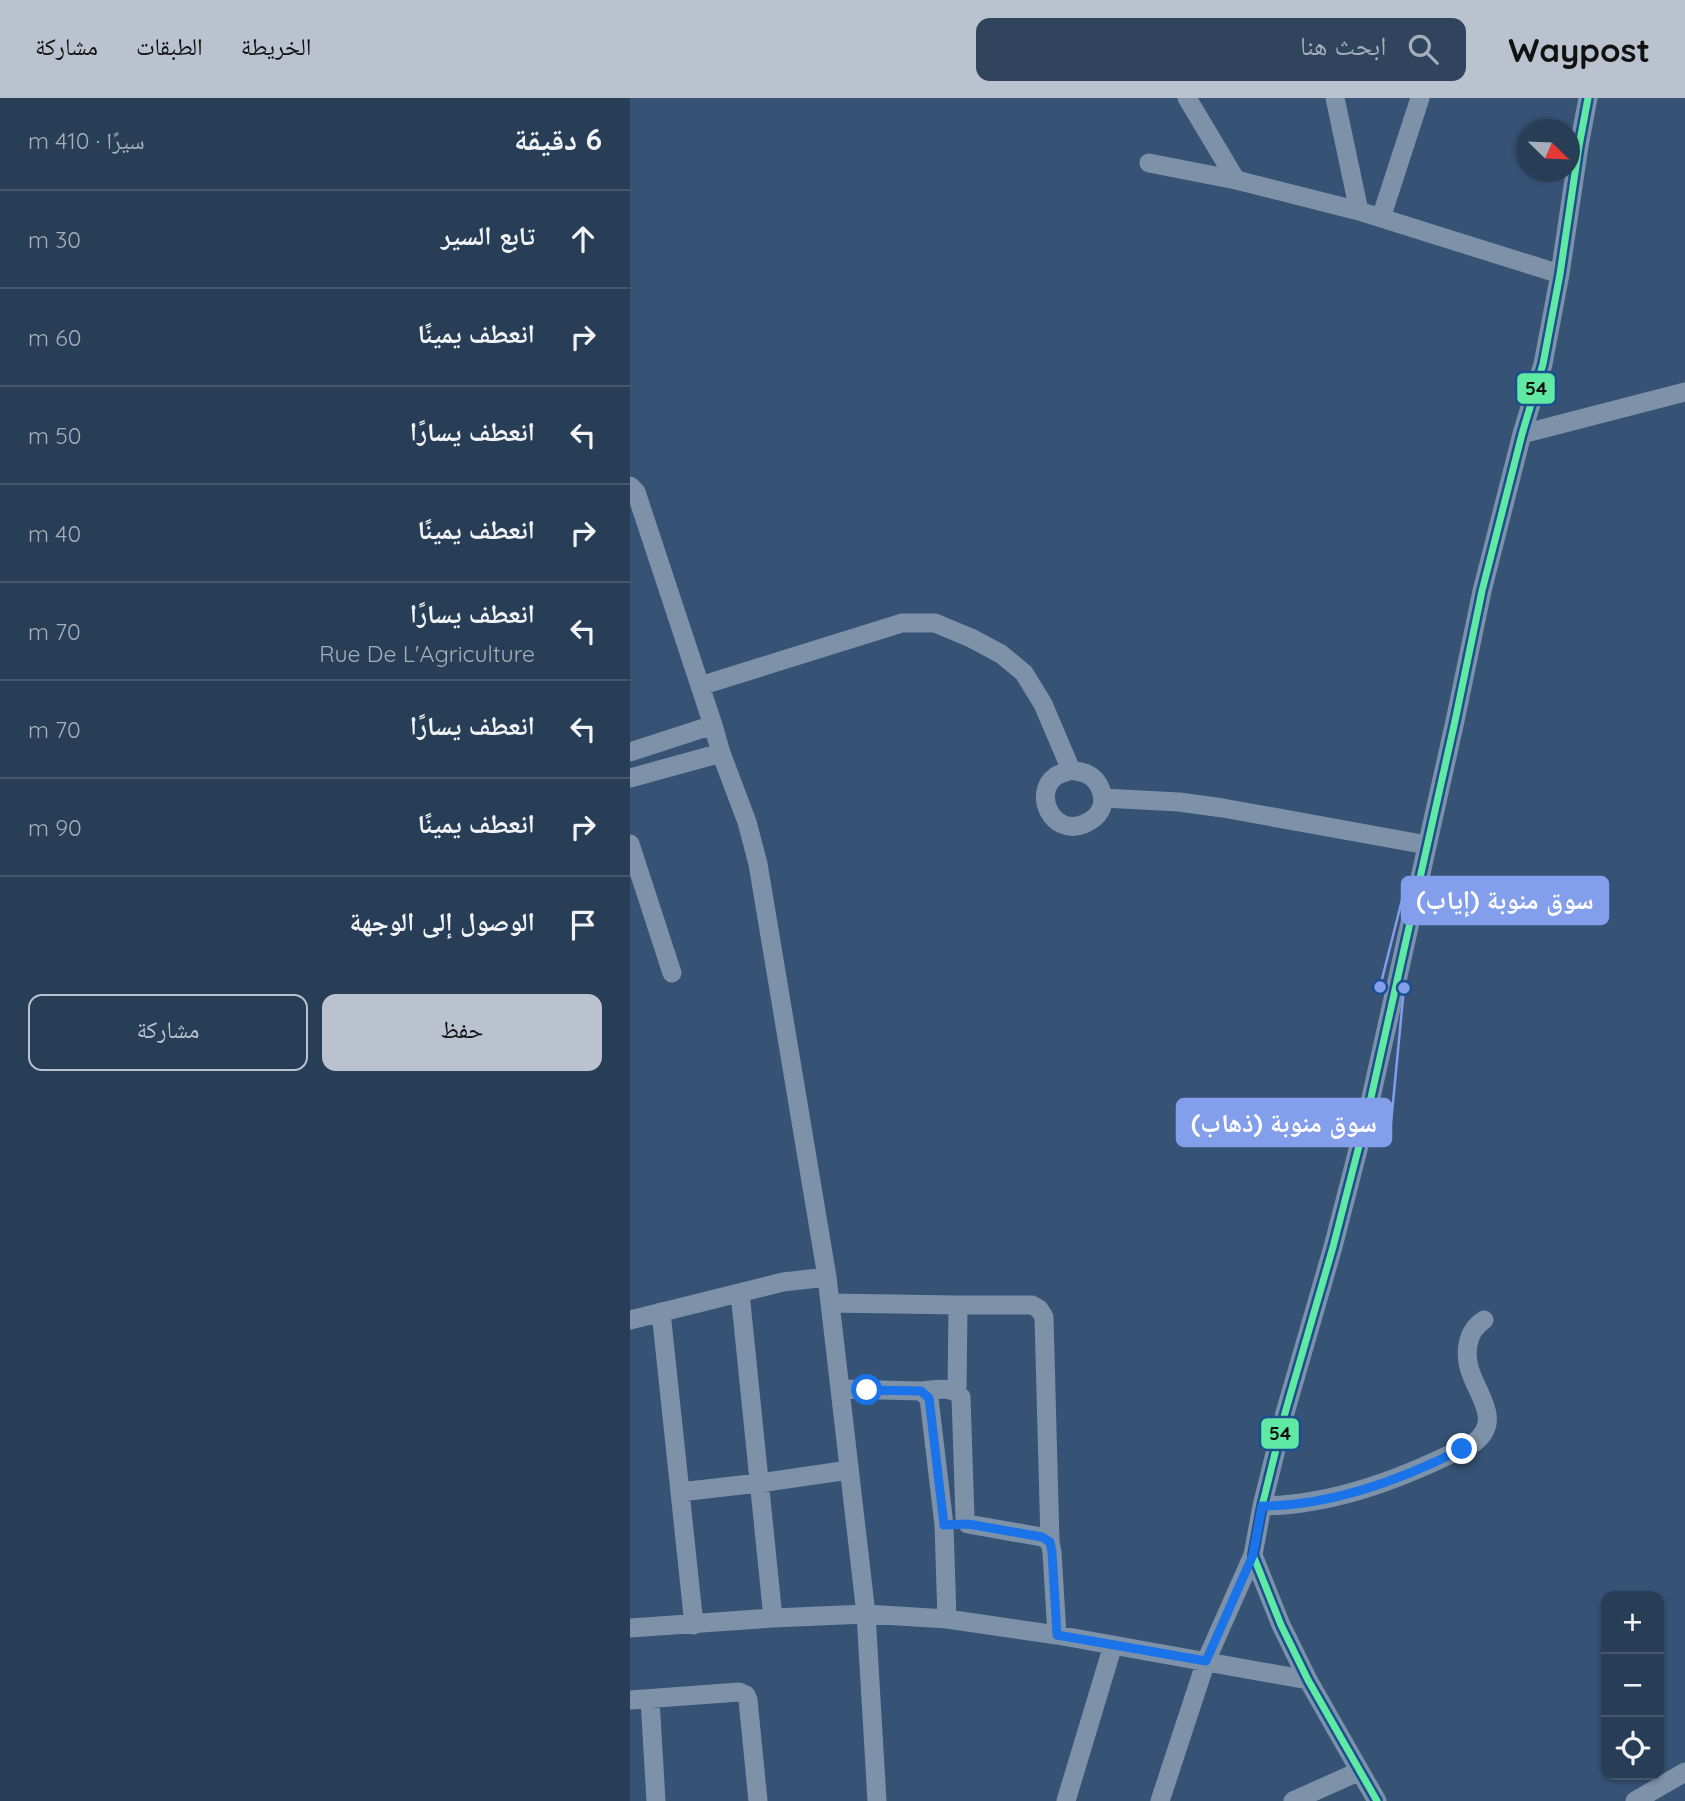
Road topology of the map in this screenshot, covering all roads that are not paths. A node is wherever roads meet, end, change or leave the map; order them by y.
1 (1187, 98) edge
2 (1335, 98) edge
3 (1420, 98) edge
4 (1588, 98) edge
5 (1149, 163) dead end
6 (1236, 180) junction
7 (1359, 211) junction
8 (1381, 218) junction
9 (1560, 274) junction
10 (1685, 391) edge
11 (1522, 434) junction
12 (630, 486) edge
13 (701, 686) junction
14 (713, 725) junction
15 (630, 752) edge
16 (721, 753) junction
17 (1072, 770) junction
18 (630, 778) edge
19 (1103, 798) junction
20 (630, 844) edge
21 (1427, 845) junction
22 (672, 973) dead end
23 (827, 1277) junction
24 (740, 1293) junction
25 (830, 1303) junction
26 (958, 1305) junction
27 (661, 1312) junction
28 (630, 1320) edge
29 (1484, 1320) dead end
30 (840, 1389) junction
31 (921, 1391) junction
32 (957, 1392) junction
33 (849, 1470) junction
34 (759, 1483) junction
35 (680, 1492) junction
36 (1262, 1506) junction
37 (968, 1524) junction
38 (944, 1525) junction
39 (1050, 1542) junction
40 (1253, 1555) junction
41 (866, 1614) junction
42 (773, 1618) junction
43 (947, 1619) junction
44 (694, 1625) junction
45 (630, 1628) edge
46 (1057, 1635) junction
47 (1113, 1645) junction
48 (1206, 1661) junction
49 (1308, 1680) junction
50 (640, 1699) edge
51 (1360, 1771) junction
52 (1685, 1772) edge
53 (656, 1801) edge
54 (758, 1801) edge
55 (877, 1801) edge
56 (1066, 1801) edge
57 (1160, 1801) edge
58 (1293, 1801) edge
59 (1377, 1801) edge
60 (1635, 1801) edge

1 - 6 street
2 - 7 street
3 - 8 street
4 - 9 street
5 - 6 street
6 - 7 street
7 - 8 street
8 - 9 street
9 - 11 street
10 - 11 street
11 - 21 street
12 - 13 street
13 - 14 street
13 - 17 street
14 - 15 street
14 - 16 street
16 - 18 street
16 - 23 street
17 - 19 street
17 - 19 street
19 - 21 street
20 - 22 street
21 - 36 street
23 - 24 street
23 - 25 street
24 - 27 street
24 - 34 street
25 - 26 street
25 - 30 street
26 - 32 street
26 - 39 street
27 - 28 street
27 - 35 street
29 - 36 street
30 - 31 street
30 - 33 street
31 - 32 street
31 - 38 street
32 - 37 street
33 - 34 street
33 - 41 street
34 - 35 street
34 - 42 street
35 - 44 street
36 - 40 street
37 - 38 street
37 - 39 street
38 - 43 street
39 - 46 street
40 - 48 street
40 - 49 street
41 - 42 street
41 - 43 street
41 - 55 street
42 - 44 street
43 - 46 street
44 - 45 street
46 - 47 street
47 - 48 street
47 - 56 street
48 - 49 street
48 - 57 street
49 - 51 street
50 - 53 street
50 - 54 street
51 - 58 street
51 - 59 street
52 - 60 street

